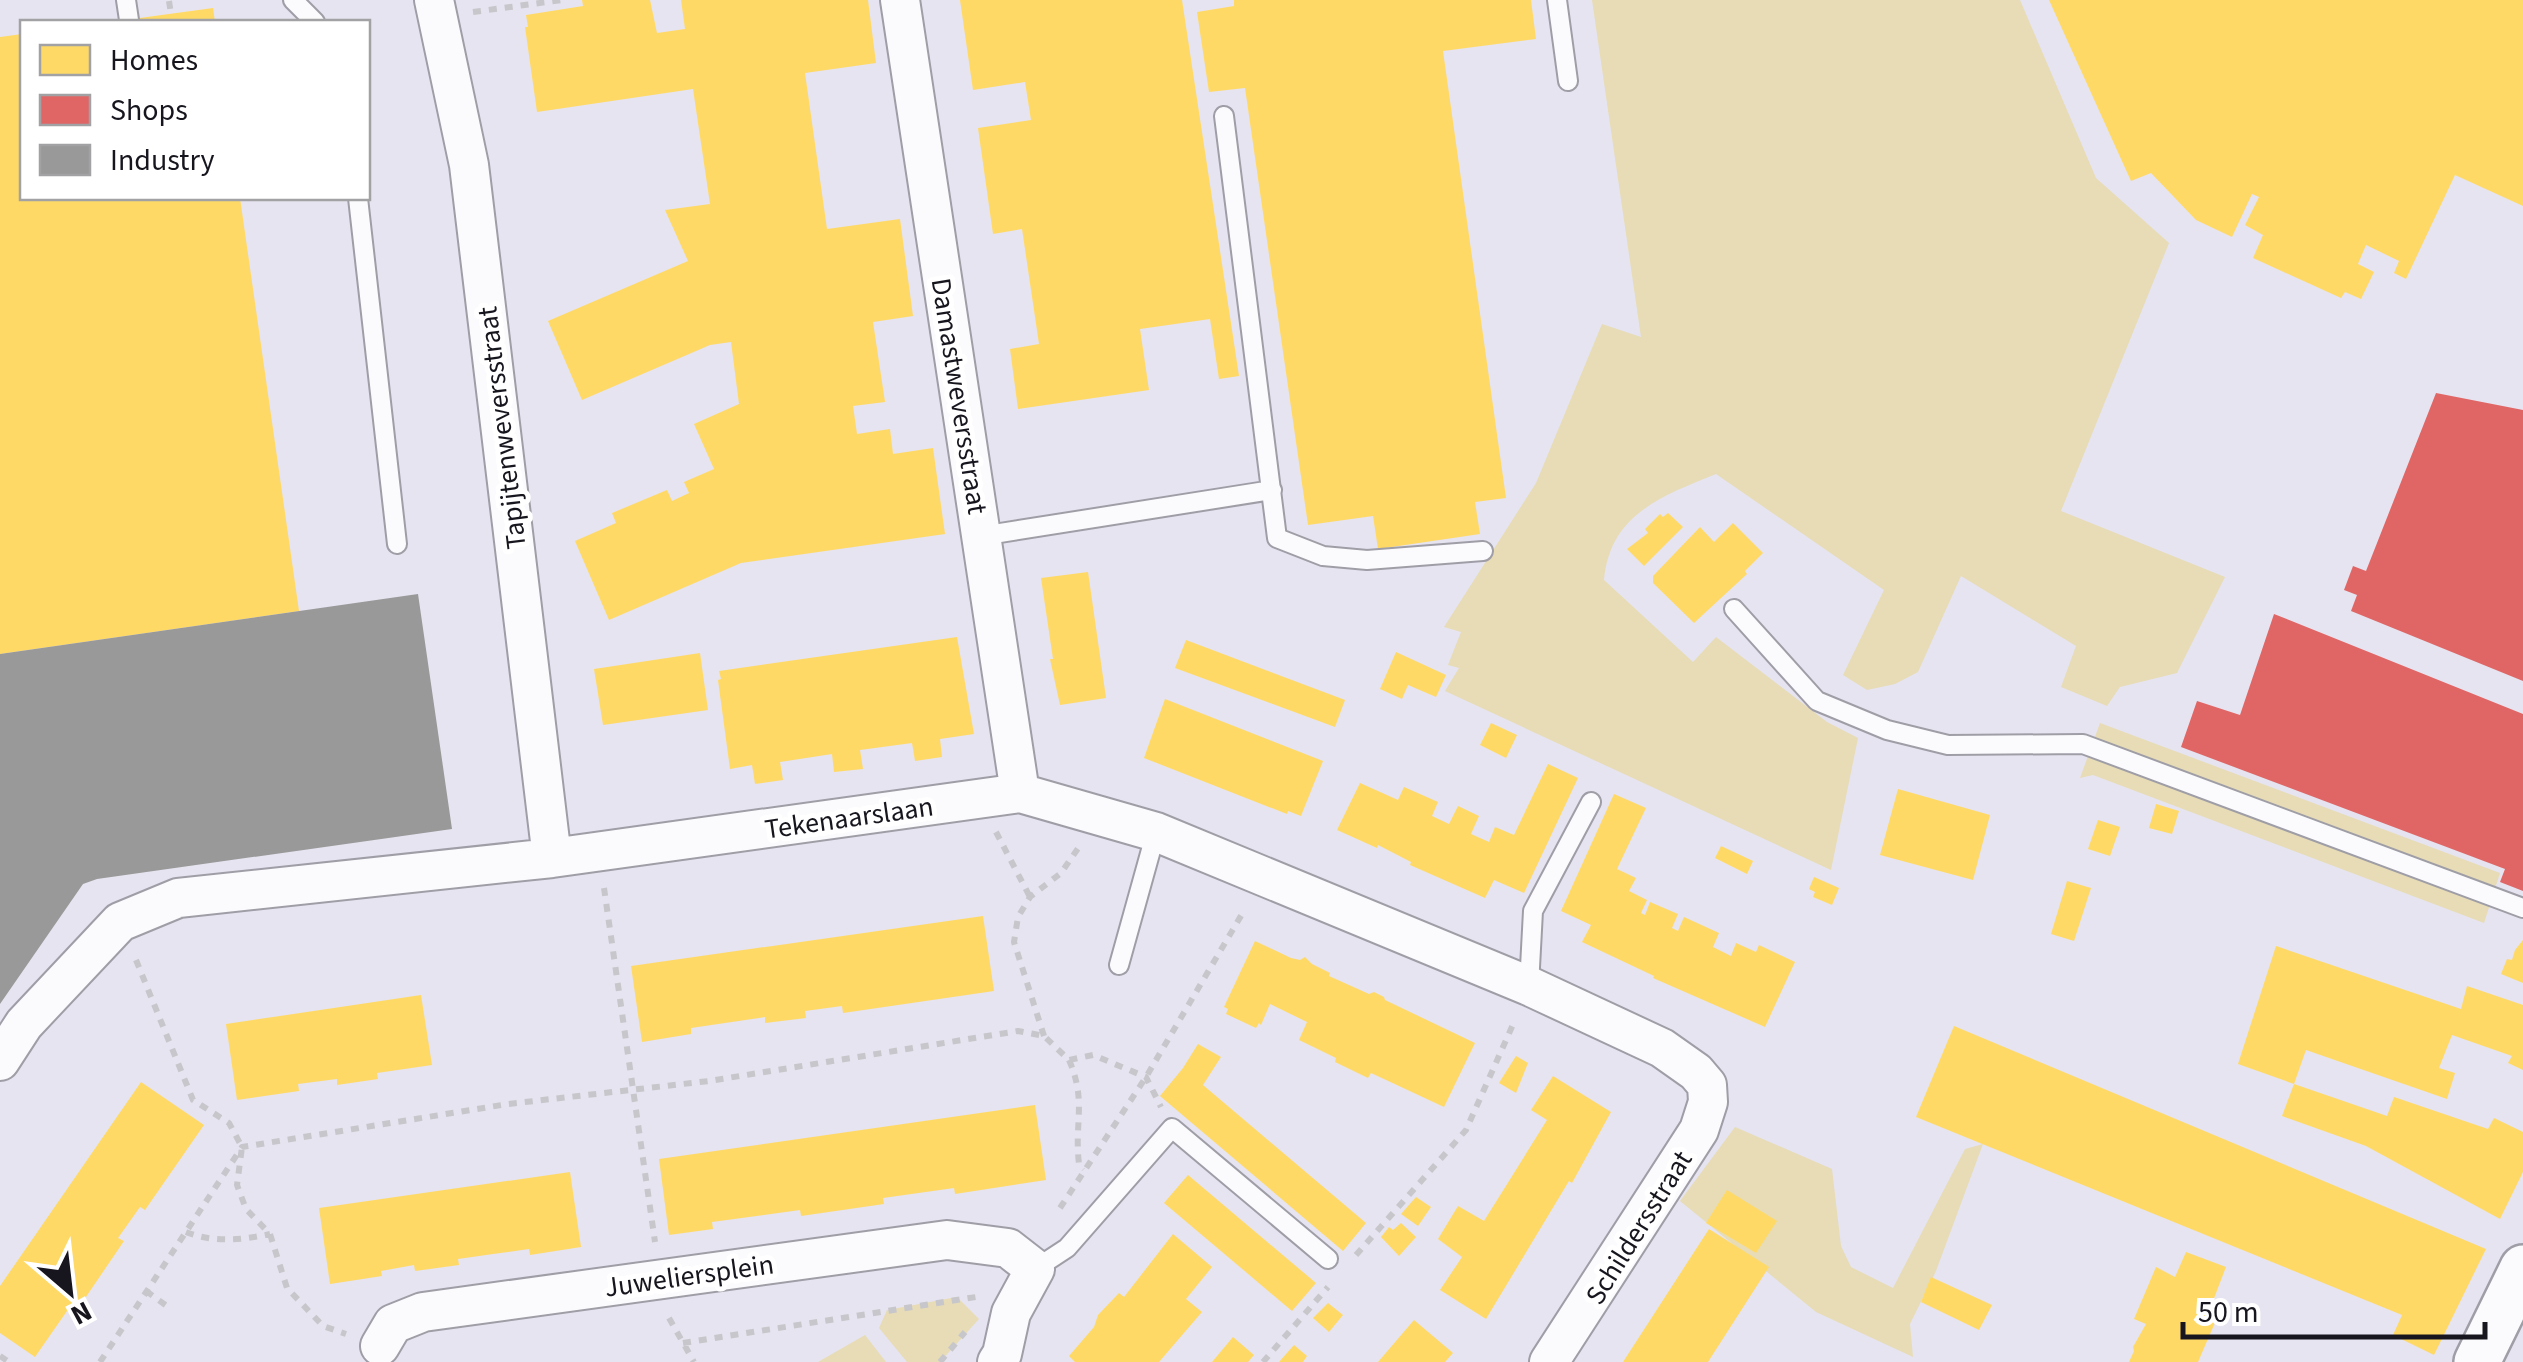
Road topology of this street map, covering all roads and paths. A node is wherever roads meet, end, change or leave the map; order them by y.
1 (126, 0) edge
2 (294, 0) edge
3 (562, 0) edge
4 (900, 0) edge
5 (1557, 0) edge
6 (169, 1) edge
7 (436, 8) edge
8 (171, 14) dead end
9 (129, 20) dead end
10 (313, 20) edge
11 (1568, 81) dead end
12 (1224, 116) dead end
13 (358, 200) edge
14 (1272, 490) junction
15 (981, 536) junction
16 (397, 544) dead end
17 (1483, 550) dead end
18 (1734, 609) dead end
19 (1004, 795) junction
20 (1592, 802) dead end
21 (1092, 814) junction
22 (1156, 832) junction
23 (599, 852) junction
24 (552, 858) junction
25 (1259, 875) junction
26 (1030, 897) junction
27 (2523, 908) edge
28 (120, 922) junction
29 (1119, 965) dead end
30 (1529, 986) junction
31 (1044, 1036) junction
32 (1069, 1060) junction
33 (0, 1061) edge
34 (1146, 1077) junction
35 (1707, 1085) joint
36 (634, 1090) junction
37 (1172, 1128) junction
38 (242, 1146) junction
39 (1084, 1169) junction
40 (186, 1232) junction
41 (270, 1234) junction
42 (1353, 1258) dead end
43 (1328, 1259) dead end
44 (1031, 1265) junction
45 (2523, 1268) edge
46 (660, 1280) junction
47 (1333, 1282) dead end
48 (146, 1292) junction
49 (978, 1297) dead end
50 (171, 1310) dead end
51 (683, 1343) junction
52 (0, 1356) edge
53 (379, 1357) edge
54 (9, 1362) edge
55 (100, 1362) edge
56 (694, 1362) edge
57 (997, 1362) edge
58 (1263, 1362) edge
59 (1550, 1362) edge
60 (2477, 1362) edge

1 - 9 lane
2 - 10 lane
3 - 7 path
4 - 15 street, Damastweversstraat
5 - 11 lane
6 - 8 path
7 - 24 street, Tapijtenweversstraat
12 - 14 lane
13 - 16 lane
14 - 15 lane
14 - 17 lane
15 - 19 street, Damastweversstraat
18 - 27 lane
19 - 21 street, Tekenaarslaan
19 - 23 street, Tekenaarslaan
19 - 26 path
20 - 30 lane
21 - 22 street, Tekenaarslaan
21 - 26 path
22 - 25 street, Tekenaarslaan
22 - 29 lane
23 - 24 street, Tekenaarslaan
23 - 36 path
24 - 28 street, Tekenaarslaan
25 - 30 street, Tekenaarslaan
25 - 34 path
26 - 31 path
28 - 33 street, Tekenaarslaan
28 - 38 path
30 - 35 street, Tekenaarslaan
30 - 42 path
31 - 32 path
31 - 36 path
32 - 34 path
32 - 39 path
34 - 37 path
34 - 39 path
35 - 59 street, Schildersstraat
36 - 38 path
36 - 46 path
37 - 43 lane
37 - 44 lane
38 - 40 path
38 - 41 path
39 - 44 path
40 - 41 path
40 - 48 path
41 - 53 path
44 - 46 street, Juweliersplein
44 - 57 street
45 - 60 street
46 - 51 path
46 - 53 street, Juweliersplein
47 - 58 path
48 - 50 path
48 - 55 path
49 - 51 path
51 - 56 path
52 - 54 path

